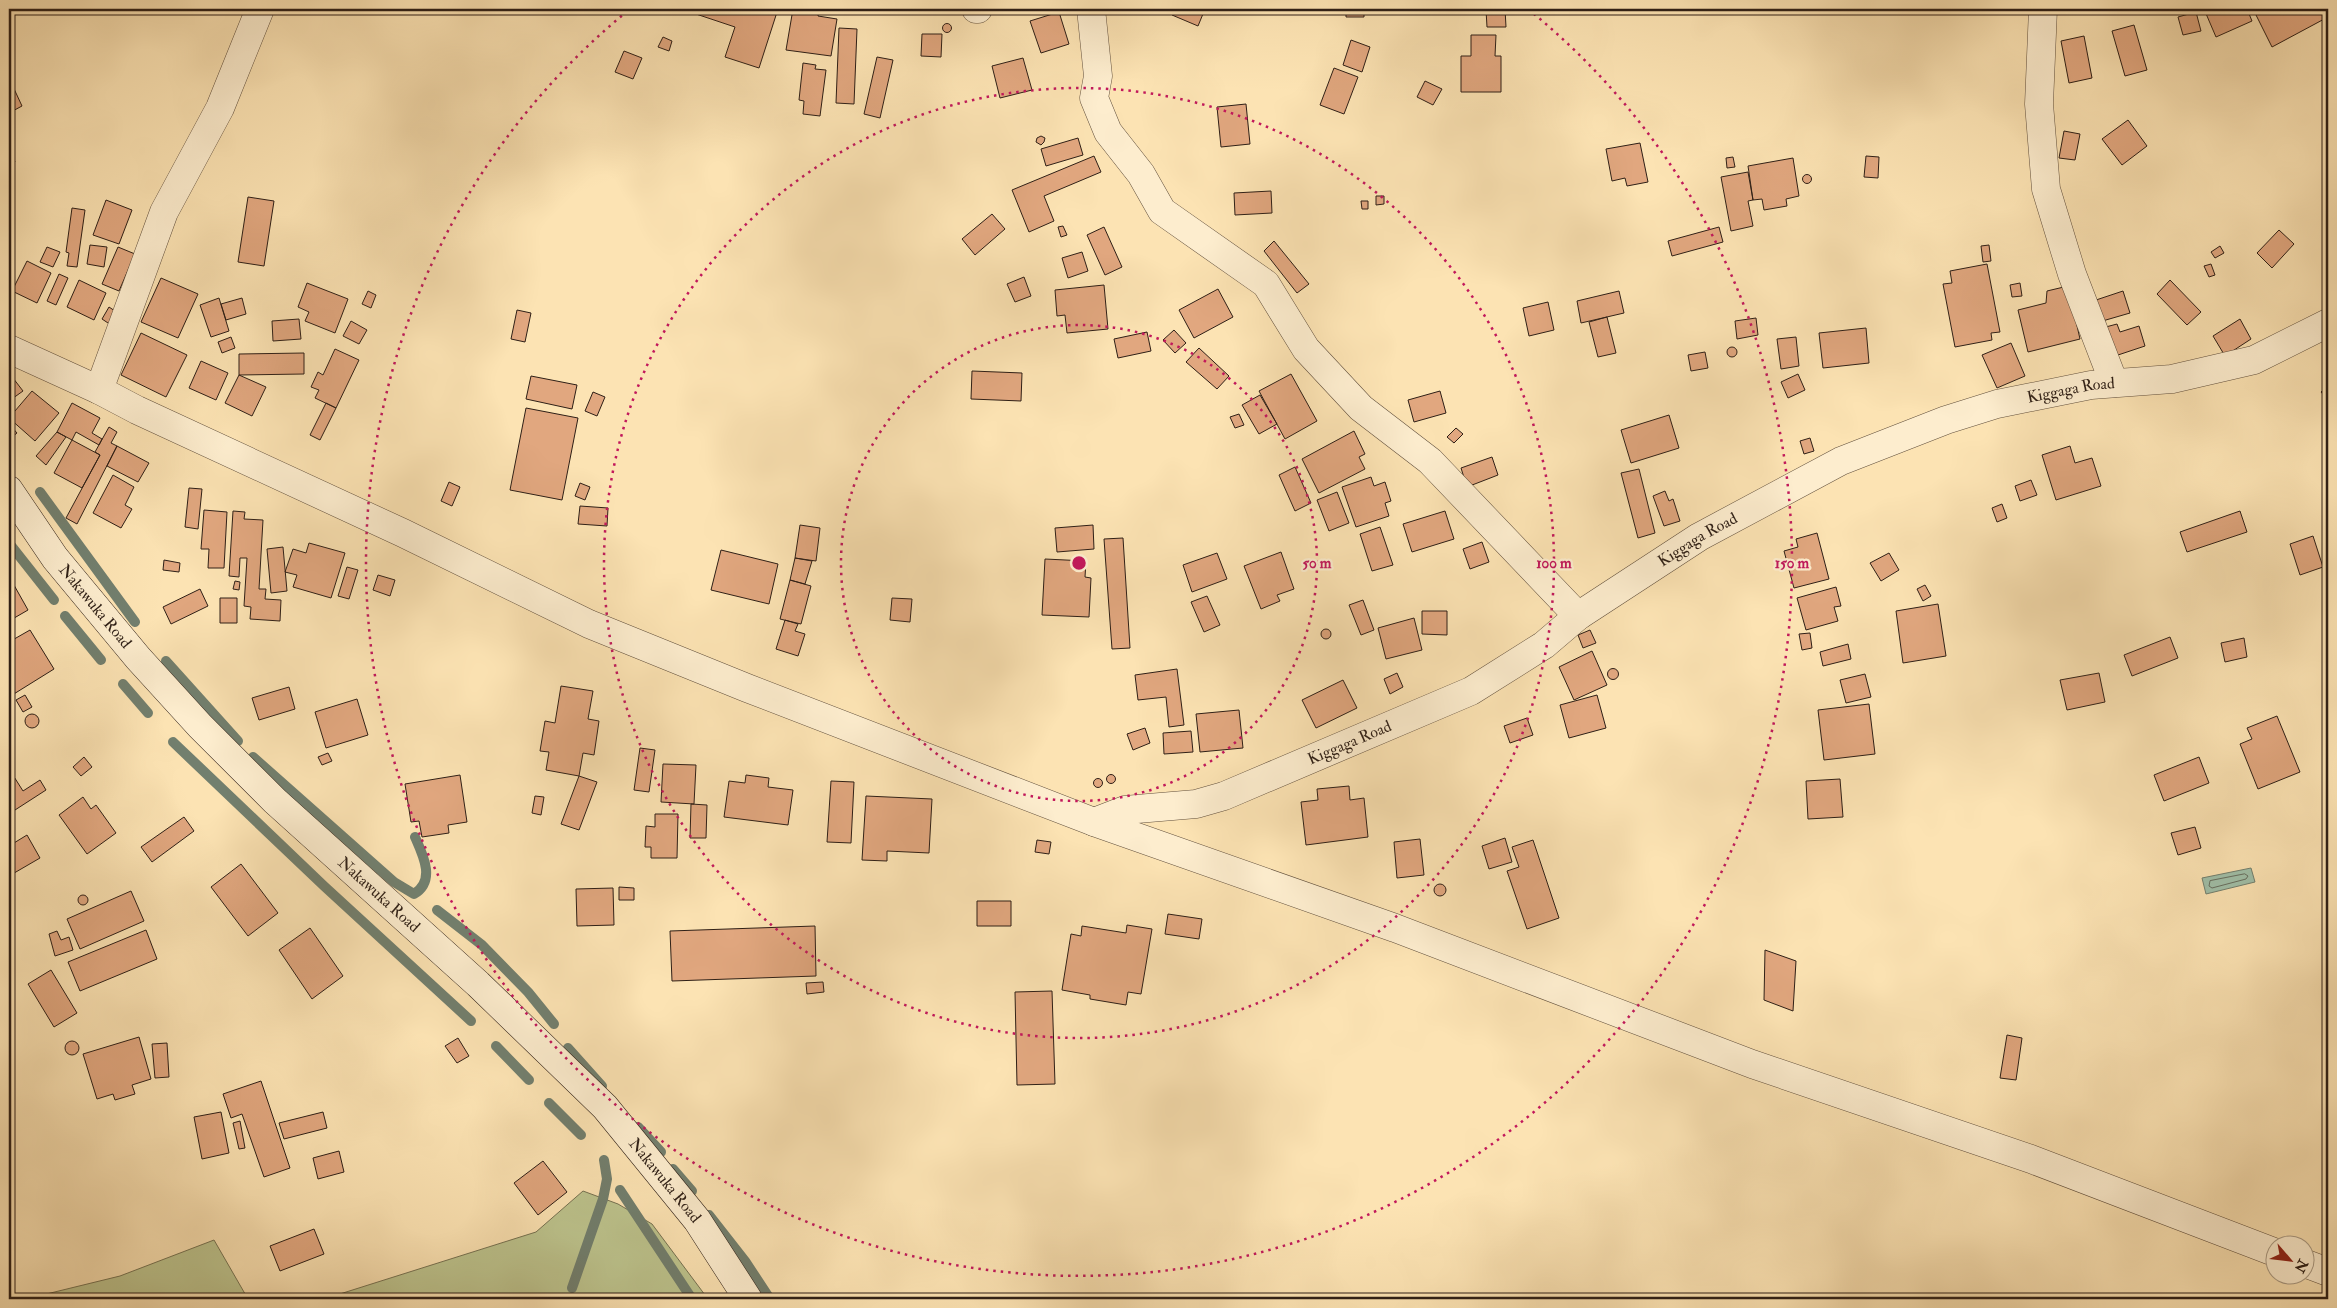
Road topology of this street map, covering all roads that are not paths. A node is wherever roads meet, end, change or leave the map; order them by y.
1 (260, 9) edge
2 (1091, 9) edge
3 (2043, 9) edge
4 (2328, 324) edge
5 (9, 349) edge
6 (2114, 383) junction
7 (99, 390) junction
8 (9, 490) edge
9 (1578, 616) junction
10 (1094, 822) junction
11 (2264, 1248) edge
12 (2314, 1267) edge
13 (2328, 1272) edge
14 (748, 1299) edge

1 - 7 street
2 - 9 street
3 - 6 street
4 - 6 street, Kiggaga Road
5 - 7 street
6 - 9 street, Kiggaga Road
7 - 10 street
8 - 14 street, Nakawuka Road
9 - 10 street, Kiggaga Road
10 - 11 street
12 - 13 street

